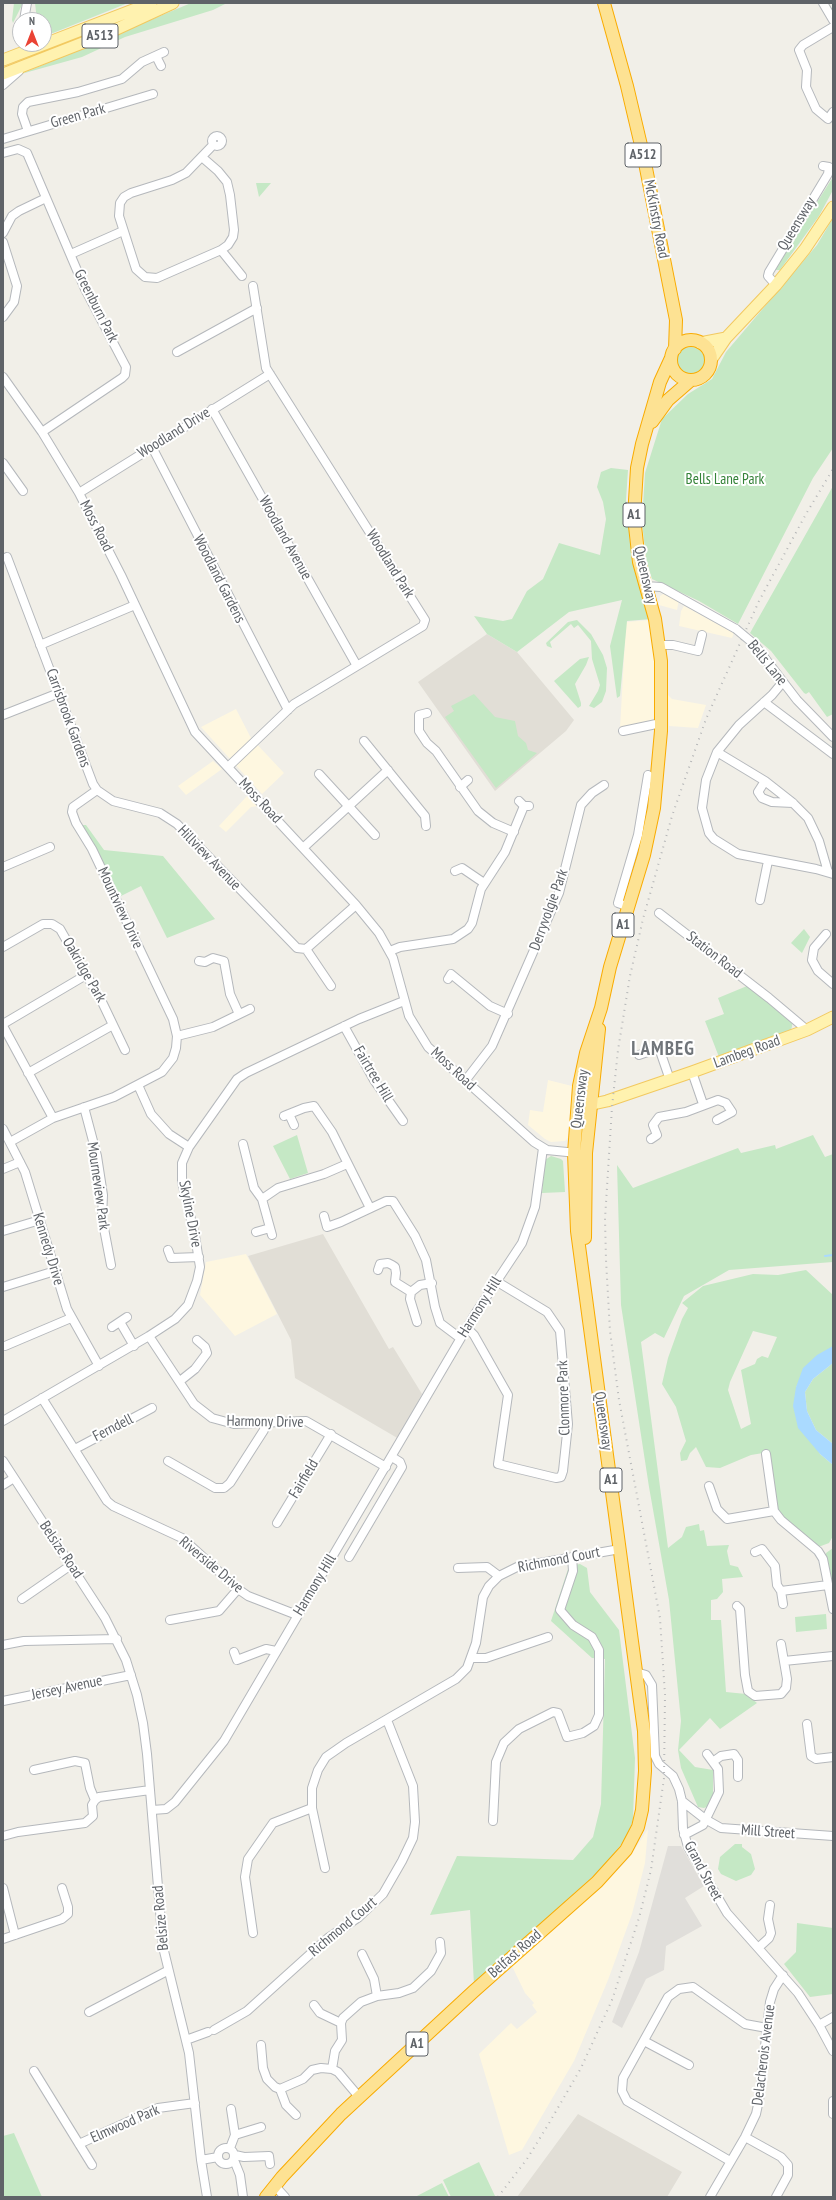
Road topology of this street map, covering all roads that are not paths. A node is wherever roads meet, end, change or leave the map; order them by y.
1 (151, 3) edge
2 (173, 3) edge
3 (604, 3) edge
4 (823, 3) edge
5 (142, 18) junction
6 (833, 20) edge
7 (833, 27) edge
8 (52, 41) edge
9 (52, 43) edge
10 (23, 52) edge
11 (30, 52) edge
12 (3, 60) edge
13 (26, 66) junction
14 (161, 66) dead end
15 (3, 74) edge
16 (3, 85) edge
17 (153, 94) dead end
18 (830, 115) edge
19 (825, 128) dead end
20 (28, 131) junction
21 (3, 139) edge
22 (213, 145) dead end
23 (3, 153) edge
24 (203, 158) junction
25 (823, 166) dead end
26 (46, 198) junction
27 (833, 207) edge
28 (123, 231) junction
29 (3, 233) edge
30 (3, 242) edge
31 (221, 250) junction
32 (71, 254) junction
33 (242, 276) dead end
34 (776, 285) junction
35 (253, 286) dead end
36 (256, 308) junction
37 (3, 317) edge
38 (676, 320) junction
39 (726, 338) junction
40 (696, 342) junction
41 (177, 352) dead end
42 (673, 353) junction
43 (710, 360) junction
44 (270, 374) junction
45 (3, 377) edge
46 (691, 380) junction
47 (212, 409) junction
48 (647, 428) junction
49 (42, 432) junction
50 (152, 447) junction
51 (3, 464) edge
52 (23, 491) dead end
53 (79, 493) junction
54 (7, 557) dead end
55 (645, 586) junction
56 (135, 604) junction
57 (702, 636) dead end
58 (40, 645) junction
59 (660, 645) junction
60 (357, 666) junction
61 (781, 681) junction
62 (59, 693) junction
63 (764, 702) junction
64 (288, 710) junction
65 (427, 713) dead end
66 (3, 715) edge
67 (661, 723) junction
68 (623, 731) dead end
69 (833, 737) edge
70 (364, 741) dead end
71 (717, 752) junction
72 (833, 754) edge
73 (228, 767) junction
74 (388, 770) junction
75 (320, 774) dead end
76 (648, 775) dead end
77 (468, 780) dead end
78 (765, 781) junction
79 (460, 787) junction
80 (602, 789) dead end
81 (651, 789) junction
82 (97, 790) junction
83 (794, 803) junction
84 (524, 804) dead end
85 (349, 806) junction
86 (426, 826) dead end
87 (514, 832) junction
88 (376, 835) dead end
89 (50, 847) dead end
90 (303, 848) junction
91 (768, 861) junction
92 (3, 867) edge
93 (455, 871) dead end
94 (831, 873) edge
95 (484, 883) junction
96 (760, 900) dead end
97 (356, 905) junction
98 (660, 913) dead end
99 (826, 934) dead end
100 (4, 946) edge
101 (306, 949) junction
102 (390, 951) junction
103 (199, 961) dead end
104 (86, 975) junction
105 (448, 979) dead end
106 (833, 984) edge
107 (332, 986) dead end
108 (404, 1001) junction
109 (601, 1008) junction
110 (250, 1009) dead end
111 (239, 1014) junction
112 (508, 1014) junction
113 (833, 1017) edge
114 (3, 1025) edge
115 (114, 1025) junction
116 (344, 1026) junction
117 (807, 1030) junction
118 (177, 1036) junction
119 (125, 1050) dead end
120 (639, 1055) dead end
121 (692, 1072) junction
122 (28, 1073) junction
123 (670, 1080) junction
124 (465, 1081) junction
125 (138, 1085) junction
126 (578, 1094) junction
127 (589, 1104) junction
128 (703, 1104) junction
129 (84, 1106) junction
130 (577, 1114) junction
131 (53, 1118) junction
132 (717, 1120) dead end
133 (403, 1121) dead end
134 (294, 1124) dead end
135 (3, 1129) edge
136 (651, 1139) dead end
137 (10, 1142) junction
138 (243, 1144) dead end
139 (190, 1146) junction
140 (543, 1148) junction
141 (574, 1152) junction
142 (586, 1154) junction
143 (20, 1162) junction
144 (347, 1164) junction
145 (3, 1169) edge
146 (262, 1199) junction
147 (370, 1208) junction
148 (324, 1216) dead end
149 (40, 1220) junction
150 (3, 1231) edge
151 (256, 1232) dead end
152 (168, 1250) dead end
153 (199, 1257) junction
154 (112, 1265) dead end
155 (378, 1270) dead end
156 (55, 1271) junction
157 (496, 1281) junction
158 (432, 1283) junction
159 (3, 1287) edge
160 (585, 1288) junction
161 (411, 1292) junction
162 (128, 1317) dead end
163 (71, 1318) junction
164 (120, 1322) junction
165 (417, 1322) dead end
166 (112, 1327) dead end
167 (466, 1328) junction
168 (149, 1336) junction
169 (460, 1338) junction
170 (196, 1340) dead end
171 (5, 1346) dead end
172 (134, 1346) junction
173 (99, 1366) junction
174 (180, 1381) junction
175 (42, 1398) junction
176 (153, 1408) dead end
177 (3, 1421) edge
178 (265, 1422) junction
179 (331, 1434) junction
180 (74, 1449) junction
181 (766, 1454) dead end
182 (392, 1457) junction
183 (3, 1461) edge
184 (168, 1461) dead end
185 (386, 1467) junction
186 (14, 1478) junction
187 (3, 1485) edge
188 (709, 1486) dead end
189 (774, 1511) junction
190 (277, 1524) dead end
191 (620, 1549) junction
192 (755, 1552) dead end
193 (349, 1557) dead end
194 (572, 1557) junction
195 (71, 1565) junction
196 (458, 1568) dead end
197 (499, 1576) junction
198 (828, 1585) junction
199 (238, 1589) junction
200 (781, 1591) junction
201 (22, 1599) dead end
202 (783, 1604) dead end
203 (737, 1606) dead end
204 (833, 1609) edge
205 (297, 1614) junction
206 (170, 1620) dead end
207 (548, 1637) dead end
208 (117, 1639) junction
209 (781, 1644) dead end
210 (3, 1645) edge
211 (276, 1651) junction
212 (234, 1652) dead end
213 (833, 1656) edge
214 (472, 1658) junction
215 (784, 1661) junction
216 (636, 1672) junction
217 (131, 1675) junction
218 (3, 1701) edge
219 (387, 1720) junction
220 (807, 1724) dead end
221 (707, 1754) dead end
222 (833, 1756) edge
223 (714, 1761) junction
224 (34, 1770) dead end
225 (738, 1777) dead end
226 (150, 1790) junction
227 (95, 1800) junction
228 (682, 1801) junction
229 (312, 1808) junction
230 (152, 1810) junction
231 (705, 1819) junction
232 (493, 1821) dead end
233 (684, 1835) junction
234 (3, 1836) edge
235 (833, 1836) edge
236 (325, 1868) dead end
237 (3, 1888) edge
238 (62, 1888) dead end
239 (770, 1905) dead end
240 (252, 1934) dead end
241 (16, 1935) junction
242 (3, 1939) edge
243 (440, 1942) dead end
244 (758, 1948) junction
245 (362, 1954) dead end
246 (167, 1971) junction
247 (783, 1975) junction
248 (377, 1996) junction
249 (314, 2005) dead end
250 (89, 2012) dead end
251 (833, 2018) edge
252 (341, 2023) junction
253 (819, 2025) junction
254 (767, 2028) junction
255 (186, 2040) junction
256 (644, 2041) junction
257 (260, 2044) dead end
258 (833, 2051) edge
259 (689, 2066) dead end
260 (332, 2069) junction
261 (34, 2071) dead end
262 (280, 2089) junction
263 (360, 2098) junction
264 (833, 2101) edge
265 (195, 2103) junction
266 (231, 2109) dead end
267 (833, 2114) edge
268 (296, 2115) dead end
269 (261, 2127) dead end
270 (235, 2136) junction
271 (745, 2137) junction
272 (79, 2144) junction
273 (233, 2154) junction
274 (218, 2157) junction
275 (201, 2160) junction
276 (730, 2162) junction
277 (270, 2164) dead end
278 (92, 2165) dead end
279 (275, 2186) junction
280 (207, 2197) edge
281 (243, 2197) edge
282 (266, 2197) edge
283 (285, 2197) edge
284 (710, 2197) edge
285 (776, 2197) edge

1 - 8 main road, A513
2 - 5 main road, A513
3 - 38 highway, McKinstry Road / A512
4 - 6 street
5 - 9 main road, A513
5 - 13 main road, A513
7 - 18 street
10 - 12 main road, A513
11 - 13 street
13 - 15 main road, A513
13 - 16 street
14 - 20 street
17 - 20 street, Green Park
18 - 19 street
20 - 21 street, Green Park
22 - 24 street
23 - 26 street, Greenburn Park
24 - 28 street
24 - 31 street
25 - 34 street, Queensway
26 - 29 street
26 - 32 street, Greenburn Park
27 - 34 main road, Queensway / A1
28 - 31 street
28 - 32 street
30 - 37 street
31 - 33 street
32 - 49 street, Greenburn Park
34 - 39 main road, Queensway / A1
35 - 36 street, Woodland Park
36 - 41 street
36 - 44 street, Woodland Park
38 - 40 highway, McKinstry Road / A512
38 - 42 highway, McKinstry Road / A512
39 - 40 main road
39 - 43 main road, Queensway / A1
40 - 42 highway
40 - 43 highway
42 - 46 highway
42 - 48 highway, Queensway / A1
43 - 46 highway, A1
44 - 47 street, Woodland Drive
44 - 60 street, Woodland Park
45 - 49 street, Moss Road
46 - 48 highway, Queensway / A1
47 - 50 street, Woodland Drive
47 - 60 street, Woodland Avenue
48 - 55 highway, Queensway / A1
49 - 53 street, Moss Road
50 - 53 street, Woodland Drive
50 - 64 street, Woodland Gardens
51 - 52 street
53 - 56 street, Moss Road
54 - 58 street, Carrisbrook Gardens
55 - 59 highway, Queensway / A1
55 - 61 street, Bells Lane, bridge
56 - 58 street
56 - 73 street, Moss Road
57 - 59 street
58 - 62 street, Carrisbrook Gardens
59 - 67 highway, Queensway / A1
60 - 64 street, Woodland Park
61 - 63 street
61 - 69 street, Bells Lane
62 - 66 street
62 - 82 street, Carrisbrook Gardens
63 - 71 street
63 - 72 street
64 - 73 street, Woodland Park
65 - 79 street
67 - 68 street
67 - 81 highway, Queensway / A1
70 - 74 street
71 - 78 street
71 - 91 street
73 - 90 street, Moss Road
74 - 85 street
74 - 86 street
75 - 85 street
76 - 81 street, Queensway
77 - 79 street
78 - 83 street
78 - 83 street
79 - 87 street
80 - 112 street, Derryvolgie Park
81 - 109 highway, Queensway / A1
82 - 101 street, Hillview Avenue
82 - 118 street, Mountview Drive
83 - 94 street
84 - 87 street
85 - 88 street
85 - 90 street
87 - 95 street
89 - 92 street
90 - 97 street, Moss Road
91 - 94 street
91 - 96 street
93 - 95 street
95 - 102 street
97 - 101 street
97 - 102 street, Moss Road
98 - 117 street, Station Road
99 - 106 street
100 - 104 street, Oakridge Park
101 - 107 street, Hillview Avenue
102 - 108 street, Moss Road
103 - 111 street
104 - 114 street
104 - 115 street, Oakridge Park
105 - 112 street
108 - 116 street, Skyline Drive
108 - 124 street, Moss Road
109 - 126 highway, Queensway / A1
109 - 127 highway, Queensway / A1
110 - 111 street
111 - 118 street
112 - 124 street, Derryvolgie Park
113 - 117 main road, Lambeg Road
114 - 122 street
115 - 119 street, Oakridge Park
115 - 122 street
116 - 133 street, Fairtree Hill
116 - 139 street, Skyline Drive
117 - 121 main road, Lambeg Road
118 - 125 street, Mountview Drive
120 - 123 street
121 - 123 main road, Lambeg Road
121 - 128 street
122 - 131 street
123 - 127 main road, Lambeg Road
124 - 140 street, Moss Road
125 - 129 street, Mountview Drive
125 - 139 street
126 - 127 main road
126 - 130 highway, Queensway / A1
127 - 130 main road
127 - 142 highway, Queensway / A1
128 - 132 street
128 - 136 street
129 - 131 street, Mountview Drive
129 - 154 street, Mourneview Park
130 - 141 highway, Queensway / A1
131 - 137 street, Mountview Drive
134 - 144 street
135 - 137 street, Kennedy Drive
137 - 143 street, Kennedy Drive
138 - 146 street
139 - 153 street, Skyline Drive
140 - 141 street
140 - 157 street, Harmony Hill
141 - 142 street
141 - 160 highway, Queensway / A1
142 - 160 highway, Queensway / A1
143 - 145 street
143 - 149 street, Kennedy Drive
144 - 146 street
144 - 147 street
146 - 151 street
147 - 148 street
147 - 158 street
149 - 150 street
149 - 156 street, Kennedy Drive
152 - 153 street
153 - 168 street, Skyline Drive
155 - 161 street
156 - 159 street
156 - 163 street, Kennedy Drive
157 - 167 street, Harmony Hill
157 - 167 street, Clonmore Park
158 - 161 street
158 - 169 street
160 - 191 highway, Queensway / A1
161 - 165 street
162 - 164 street
163 - 171 street
163 - 173 street, Kennedy Drive
164 - 166 street
164 - 172 street
167 - 169 street, Harmony Hill
168 - 172 street, Skyline Drive
168 - 174 street, Harmony Drive
169 - 182 street, Harmony Hill
170 - 174 street
172 - 173 street, Skyline Drive
173 - 175 street, Skyline Drive
174 - 178 street, Harmony Drive
175 - 177 street, Skyline Drive
175 - 180 street, Riverside Drive
176 - 180 street, Ferndell
178 - 179 street, Harmony Drive
178 - 184 street
179 - 185 street, Harmony Drive
179 - 190 street, Fairfield
180 - 199 street, Riverside Drive
181 - 189 street
182 - 185 street, Harmony Hill
182 - 193 street, Harmony Hill
183 - 186 street, Belsize Road
185 - 205 street, Harmony Hill
186 - 187 street
186 - 195 street, Belsize Road
188 - 189 street
189 - 198 street
191 - 194 street, Richmond Court
191 - 216 highway, Queensway / A1
192 - 200 street
194 - 197 street, Richmond Court
194 - 232 street
195 - 201 street
195 - 208 street, Belsize Road
196 - 197 street, Richmond Court
197 - 214 street, Richmond Court
198 - 200 street
198 - 204 street
199 - 205 street, Riverside Drive
199 - 206 street
200 - 202 street
203 - 215 street
205 - 211 street, Harmony Hill
207 - 214 street
208 - 210 street
208 - 217 street, Belsize Road
209 - 215 street
211 - 212 street
211 - 230 street, Harmony Hill
213 - 215 street
214 - 219 street, Richmond Court
216 - 228 street, Grand Street
216 - 263 highway, Belfast Road / A1
217 - 218 street, Jersey Avenue
217 - 226 street, Belsize Road
219 - 229 street, Richmond Court
219 - 255 street, Richmond Court
220 - 222 street
221 - 223 street
223 - 225 street
223 - 231 street
224 - 227 street
226 - 227 street
226 - 230 street, Belsize Road
227 - 234 street
228 - 231 street, Mill Street
228 - 233 street, Grand Street
229 - 236 street, Richmond Court
229 - 240 street
230 - 246 street, Belsize Road
231 - 233 street
231 - 235 street, Mill Street
233 - 244 street, Grand Street
237 - 241 street
238 - 241 street
239 - 244 street
241 - 242 street
243 - 248 street
244 - 247 street, Grand Street
245 - 248 street
246 - 250 street
246 - 255 street, Belsize Road
247 - 253 street, Grand Street
247 - 254 street, Delacherois Avenue
248 - 252 street
249 - 252 street
251 - 253 street
252 - 260 street
253 - 258 street, Grand Street
254 - 256 street
254 - 271 street, Delacherois Avenue
255 - 265 street, Belsize Road
256 - 259 street
256 - 276 street
257 - 262 street
260 - 262 street
260 - 263 street
261 - 272 street, Elmwood Park
262 - 268 street
263 - 279 highway, Belfast Road / A1
264 - 267 street
265 - 272 street, Elmwood Park
265 - 275 street, Belsize Road
266 - 270 street
269 - 270 street
270 - 273 street
271 - 276 street, Delacherois Avenue
271 - 285 street
272 - 278 street, Elmwood Park
273 - 274 street
273 - 274 street
273 - 277 street
273 - 281 street
274 - 275 street
275 - 280 street, Belsize Road
276 - 284 street, Delacherois Avenue
279 - 282 highway, Belfast Road / A1
279 - 283 street

